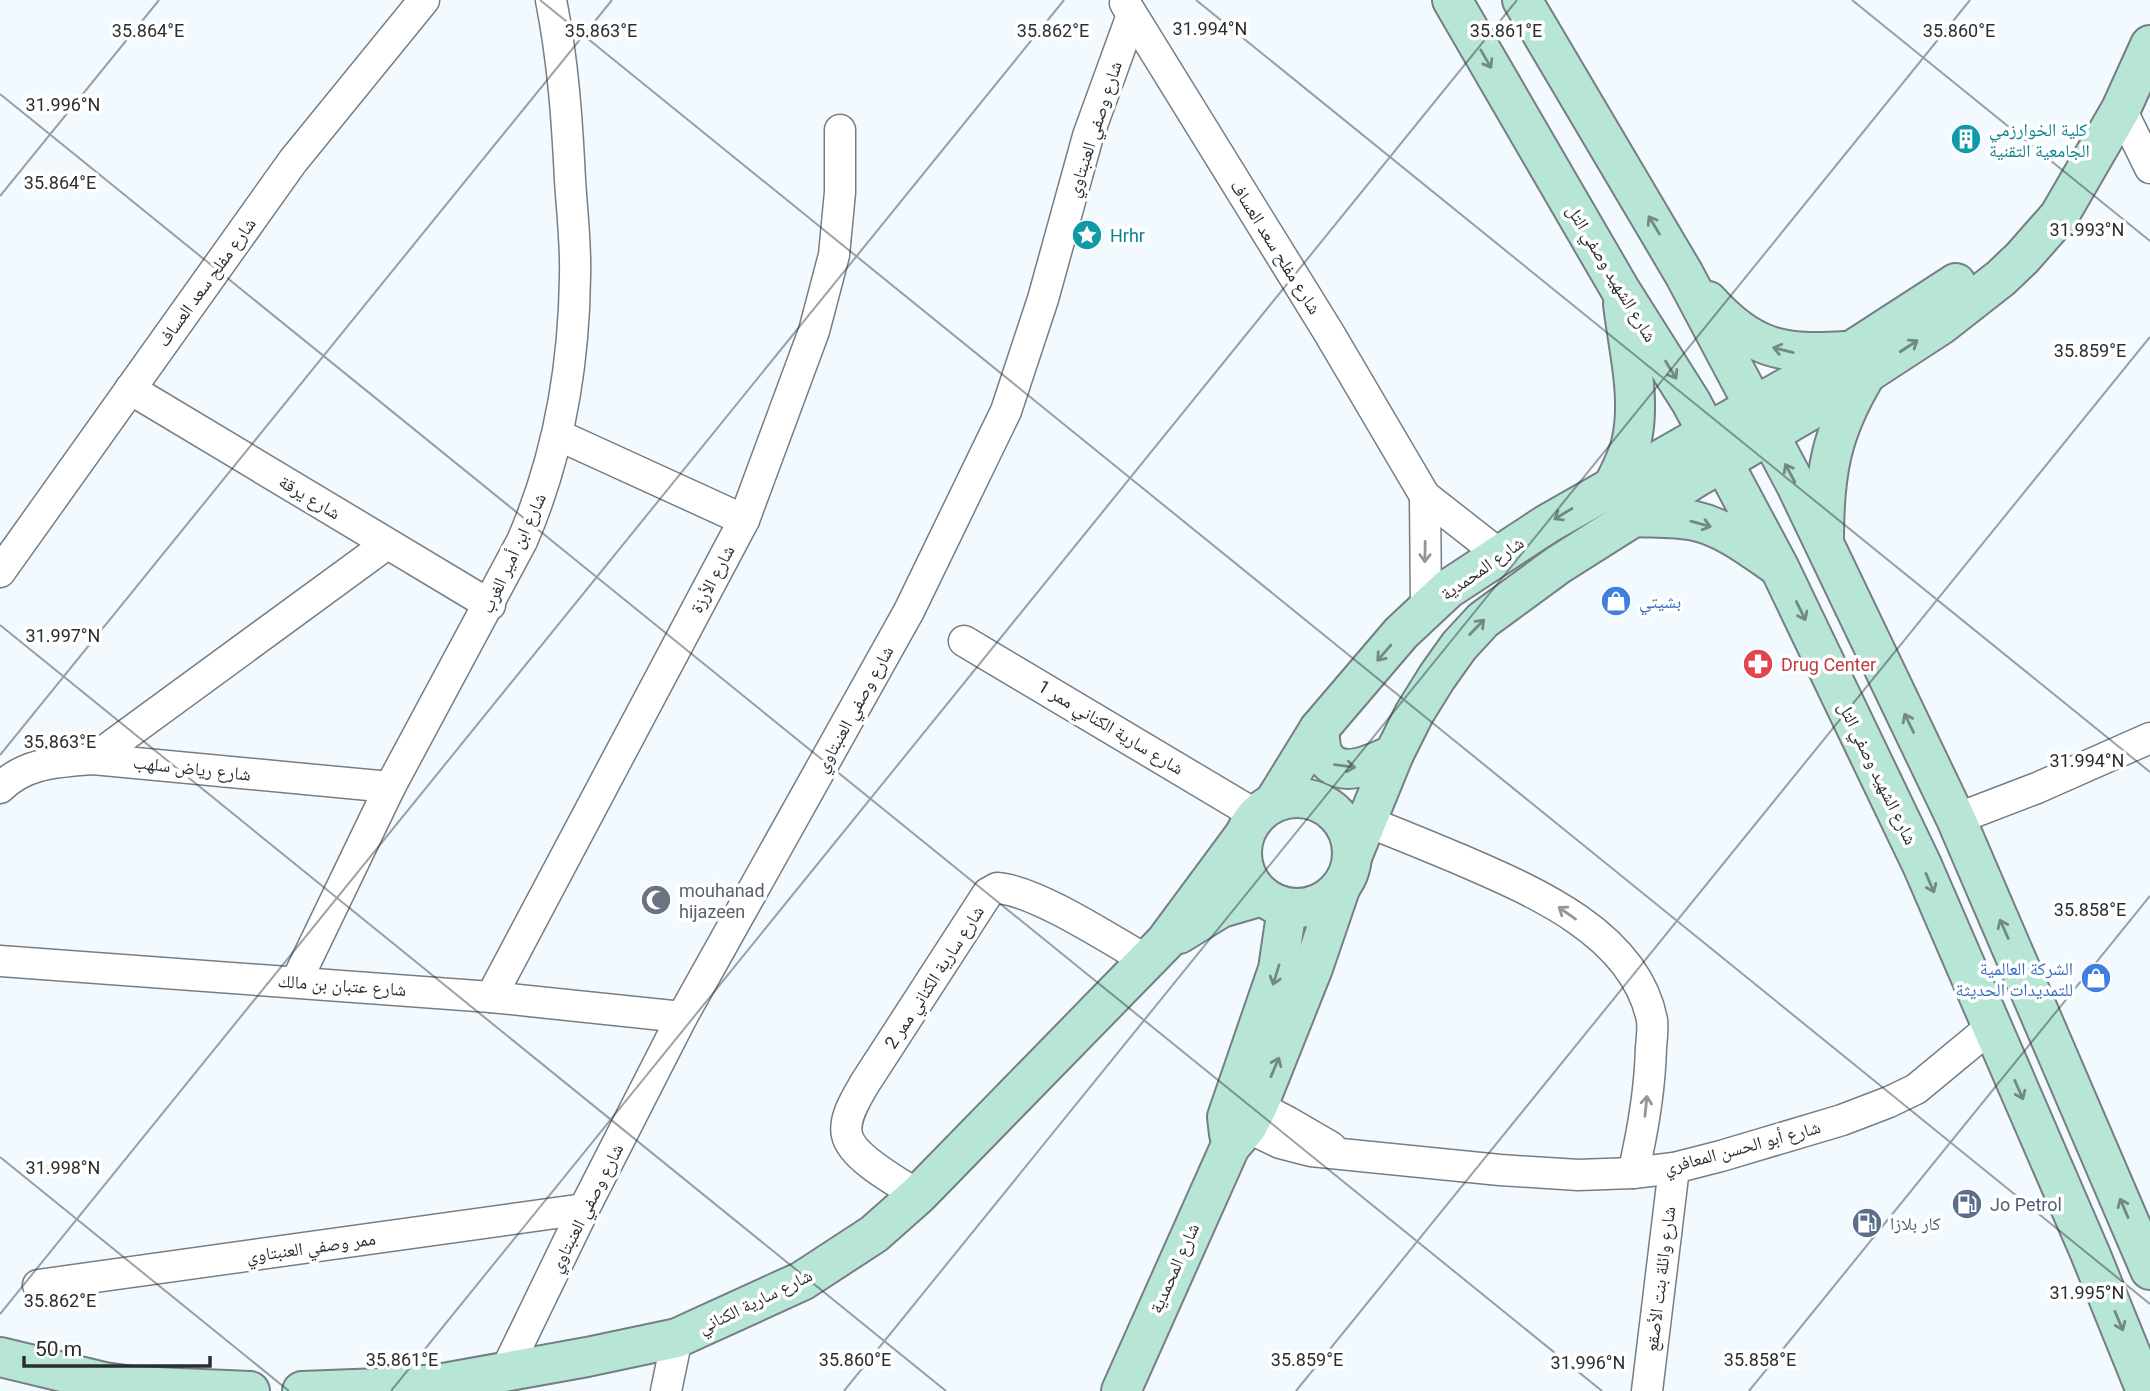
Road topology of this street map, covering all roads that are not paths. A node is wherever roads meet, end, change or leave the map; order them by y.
1 (424, 0) edge
2 (551, 0) edge
3 (1452, 0) edge
4 (1522, 0) edge
5 (1128, 7) edge
6 (2150, 45) edge
7 (2121, 109) junction
8 (840, 130) dead end
9 (2150, 168) edge
10 (1684, 274) junction
11 (1621, 292) junction
12 (1859, 362) junction
13 (130, 389) junction
14 (1762, 421) junction
15 (558, 435) junction
16 (1716, 448) junction
17 (1614, 484) junction
18 (1425, 496) junction
19 (1634, 517) junction
20 (744, 520) junction
21 (387, 544) junction
22 (1824, 544) junction
23 (1499, 554) junction
24 (1780, 569) junction
25 (0, 572) edge
26 (490, 604) junction
27 (1426, 609) junction
28 (964, 641) dead end
29 (1319, 729) junction
30 (2150, 738) edge
31 (1394, 754) junction
32 (93, 759) junction
33 (0, 788) edge
34 (390, 788) junction
35 (1258, 817) junction
36 (1956, 819) junction
37 (1365, 821) junction
38 (1347, 872) junction
39 (1275, 902) junction
40 (1156, 951) junction
41 (0, 961) edge
42 (296, 982) junction
43 (491, 997) junction
44 (682, 1017) junction
45 (1991, 1027) junction
46 (1239, 1118) junction
47 (1674, 1168) junction
48 (1633, 1173) junction
49 (918, 1195) junction
50 (584, 1209) junction
51 (2149, 1264) edge
52 (38, 1285) dead end
53 (677, 1338) junction
54 (0, 1357) edge
55 (505, 1372) junction
56 (250, 1391) edge
57 (302, 1391) edge
58 (666, 1391) edge
59 (1121, 1391) edge
60 (1647, 1391) edge
61 (2146, 1391) edge

1 - 13 street, شارع مفلح سعد العساف
2 - 15 street, شارع ابن أمير الغرب
3 -> 11 street, شارع الشهيد وصفي التل
10 -> 4 street
5 - 18 street, شارع مفلح سعد العساف
5 - 44 street, شارع وصفي العنبتاوي
6 - 7 street, شارع المحمدية
7 - 9 street
7 - 12 street, شارع المحمدية
8 - 20 street, شارع الأرزة
12 -> 10 street
10 - 14 street
11 -> 16 street, شارع الشهيد وصفي التل
11 - 17 street
12 - 14 street, شارع المحمدية
12 - 22 street
13 - 21 street, شارع يرقة
13 - 25 street, شارع مفلح سعد العساف
14 - 16 street, شارع المحمدية
22 -> 14 street
15 - 20 street
15 - 26 street, شارع ابن أمير الغرب
16 - 17 street, شارع المحمدية
16 - 19 street, شارع المحمدية
16 - 24 street, شارع الشهيد وصفي التل
17 -> 23 street, شارع المحمدية
18 - 23 street, شارع مفلح سعد العساف
18 -> 27 street, شارع مفلح سعد العساف
19 -> 24 street
31 -> 19 street, شارع المحمدية
20 - 43 street, شارع الأرزة
21 - 26 street, شارع يرقة
21 - 32 street
36 -> 22 street
23 - 27 street, شارع المحمدية
24 -> 45 street, شارع الشهيد وصفي التل
26 - 34 street, شارع ابن أمير الغرب
27 -> 29 street, شارع المحمدية
28 - 35 street, شارع سارية الكناني ممر 1
29 -> 31 street
29 - 35 street, شارع المحمدية
30 - 36 street
31 - 37 street, شارع المحمدية
32 - 33 street, شارع رياض سلهب
32 - 34 street, شارع رياض سلهب
34 - 42 street, شارع ابن أمير الغرب
35 - 38 street
35 - 39 street
35 - 40 street, شارع سارية الكناني
51 -> 36 street
37 - 38 street, شارع المحمدية
48 -> 37 street
38 - 39 street
46 -> 38 street, شارع المحمدية
39 - 40 street, شارع سارية الكناني
39 -> 46 street, شارع المحمدية
40 - 49 street, شارع سارية الكناني
40 - 49 street, شارع سارية الكناني ممر 2
41 - 42 street, شارع عتبان بن مالك
42 - 43 street, شارع عتبان بن مالك
43 - 44 street, شارع عتبان بن مالك
44 - 50 street, شارع وصفي العنبتاوي
45 - 47 street, شارع أبو الحسن المعافري
45 -> 61 street, شارع الشهيد وصفي التل
46 - 48 street, شارع أبو الحسن المعافري
46 - 59 street, شارع المحمدية
47 - 48 street, شارع أبو الحسن المعافري
47 - 60 street, شارع وائلة بنت الأصقع
49 - 53 street, شارع سارية الكناني
50 - 52 street, ممر وصفي العنبتاوي
50 - 55 street, شارع وصفي العنبتاوي
53 - 55 street, شارع سارية الكناني
53 - 58 street
54 - 56 street
55 - 57 street, شارع سارية الكناني

